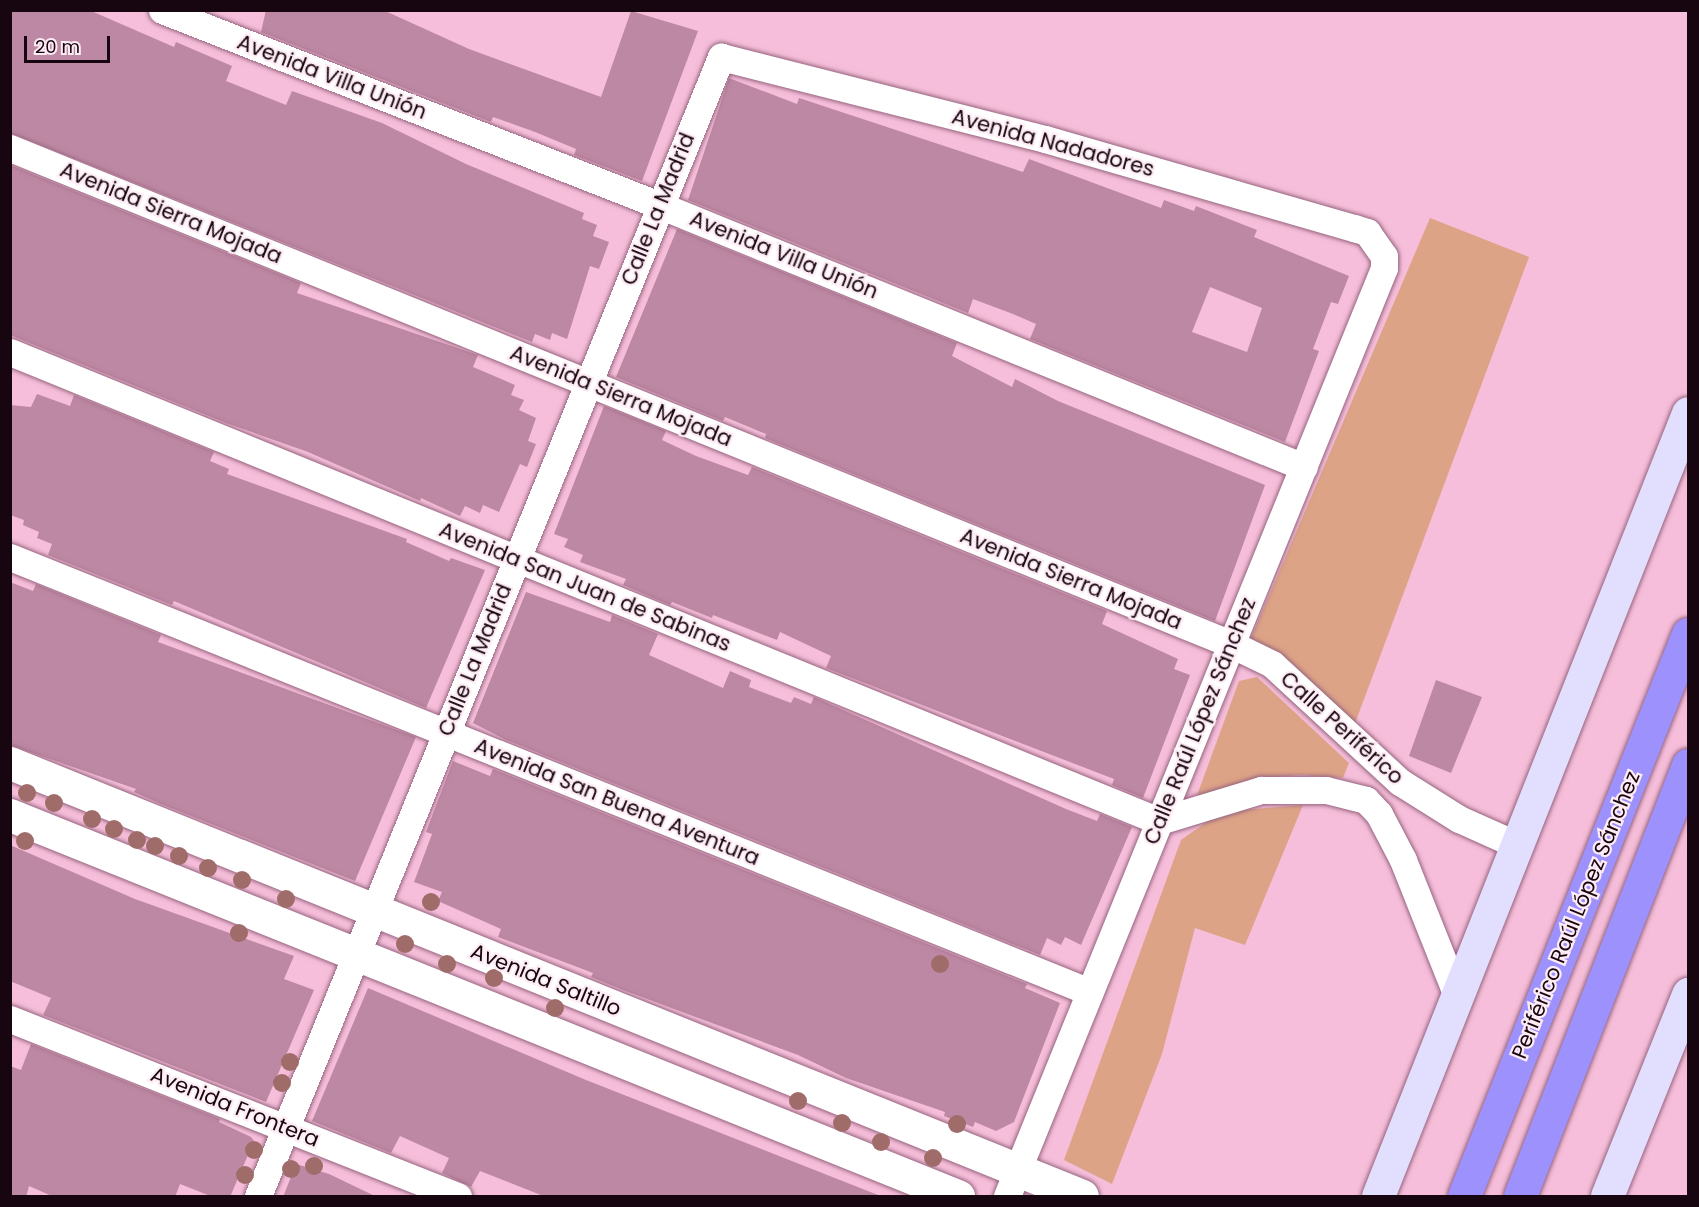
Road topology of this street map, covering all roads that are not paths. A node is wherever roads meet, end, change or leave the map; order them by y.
1 (162, 10) edge
2 (721, 57) joint
3 (10, 148) edge
4 (659, 205) junction
5 (1379, 244) joint
6 (10, 352) edge
7 (587, 382) junction
8 (1689, 413) edge
9 (1304, 467) junction
10 (10, 557) edge
11 (516, 559) junction
12 (1689, 634) edge
13 (1231, 644) junction
14 (445, 734) junction
15 (10, 763) edge
16 (1689, 765) edge
17 (10, 815) edge
18 (1160, 821) junction
19 (1516, 845) junction
20 (374, 910) junction
21 (356, 954) junction
22 (1090, 992) junction
23 (1689, 994) edge
24 (1457, 996) junction
25 (10, 1019) edge
26 (287, 1127) junction
27 (1013, 1183) edge
28 (258, 1197) edge
29 (458, 1197) edge
30 (958, 1197) edge
31 (1082, 1197) edge
32 (1378, 1197) edge
33 (1464, 1197) edge
34 (1520, 1197) edge
35 (1608, 1197) edge

1 - 4 street, Avenida Villa Unión
2 - 4 street, Calle La Madrid
2 - 5 street, Avenida Nadadores
3 - 7 street, Avenida Sierra Mojada
4 - 7 street, Calle La Madrid
4 - 9 street, Avenida Villa Unión
5 - 9 street, Calle Raúl López Sánchez
6 - 11 street, Avenida San Juan de Sabinas
7 - 11 street, Calle La Madrid
7 - 13 street, Avenida Sierra Mojada
8 - 19 main road
9 - 13 street, Calle Raúl López Sánchez
10 - 14 street, Avenida San Buena Aventura
11 - 14 street, Calle La Madrid
11 - 18 street, Avenida San Juan de Sabinas
12 - 33 highway, Periférico Raúl López Sánchez
13 - 18 street, Calle Raúl López Sánchez
13 - 19 street, Calle Periférico
14 - 20 street, Calle La Madrid
14 - 22 street, Avenida San Buena Aventura
15 - 20 street, Avenida Saltillo
16 - 34 highway
17 - 21 street
18 - 22 street, Calle Raúl López Sánchez
18 - 24 street
19 - 24 main road
20 - 21 street, Calle La Madrid
20 - 27 street, Avenida Saltillo
21 - 26 street, Calle La Madrid
21 - 30 street
22 - 27 street, Calle Raúl López Sánchez
23 - 35 main road
24 - 32 main road
25 - 26 street, Avenida Frontera
26 - 28 street, Calle La Madrid
26 - 29 street, Avenida Frontera
27 - 31 street, Avenida Saltillo

